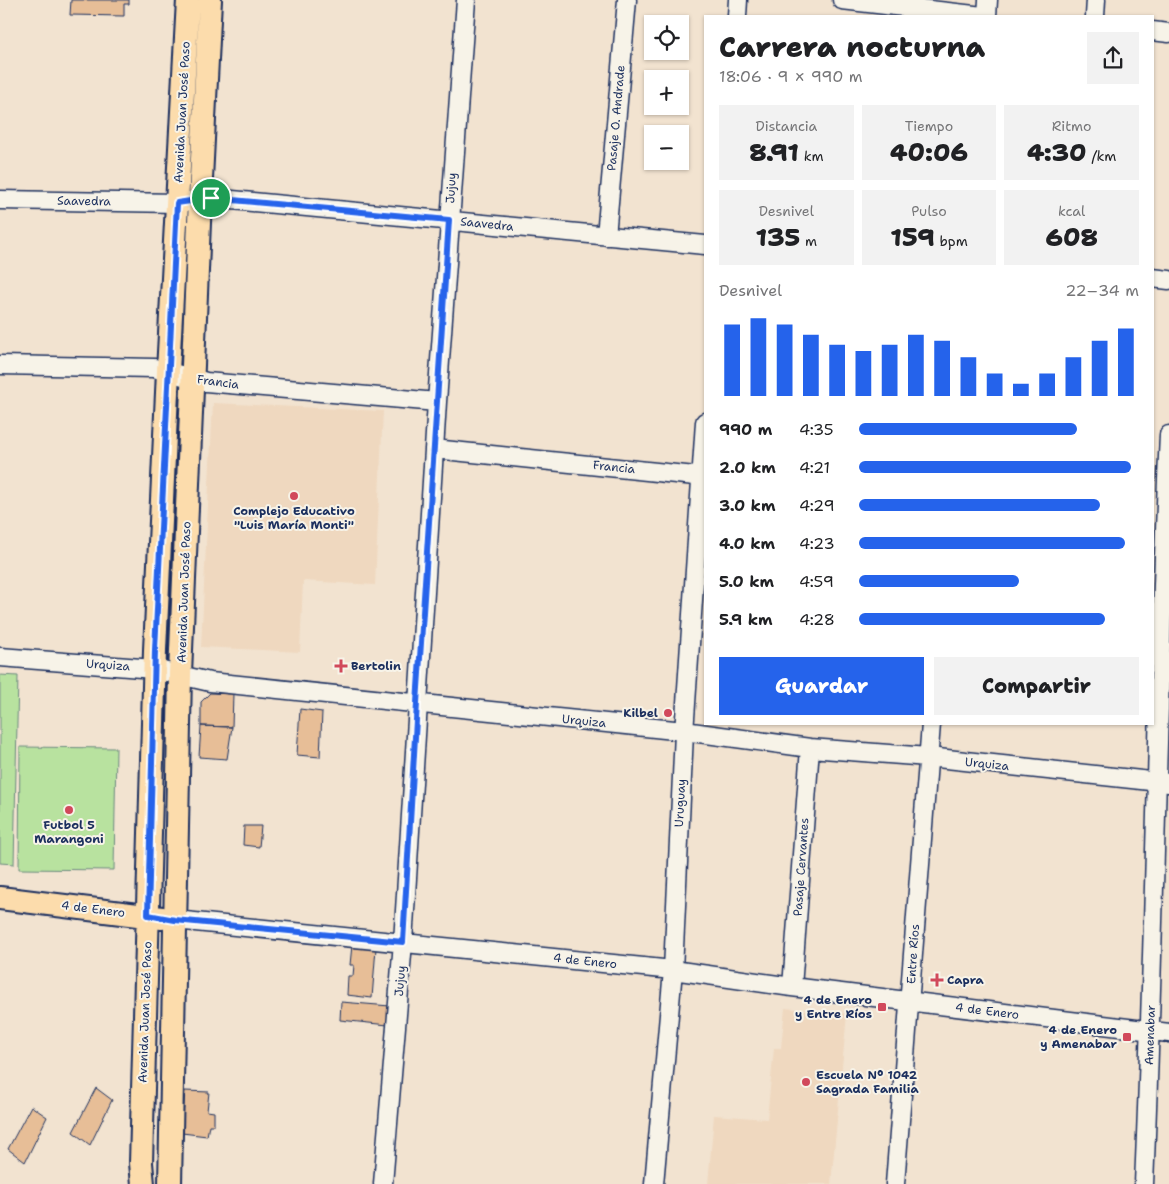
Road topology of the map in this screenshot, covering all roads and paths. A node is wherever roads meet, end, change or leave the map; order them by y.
1 (188, 0) edge
2 (210, 0) edge
3 (466, 0) edge
4 (627, 0) edge
5 (738, 0) edge
6 (842, 0) edge
7 (988, 0) edge
8 (1096, 0) edge
9 (737, 15) edge
10 (976, 15) edge
11 (985, 15) edge
12 (1095, 15) edge
13 (1154, 32) edge
14 (1169, 33) edge
15 (200, 199) junction
16 (0, 200) edge
17 (177, 203) junction
18 (449, 220) junction
19 (606, 236) junction
20 (704, 246) edge
21 (1154, 278) edge
22 (1169, 280) edge
23 (0, 365) edge
24 (168, 370) junction
25 (192, 378) junction
26 (437, 402) junction
27 (1169, 435) edge
28 (434, 449) junction
29 (704, 449) edge
30 (703, 476) edge
31 (1162, 528) edge
32 (0, 657) edge
33 (154, 669) junction
34 (180, 674) junction
35 (417, 703) junction
36 (931, 725) edge
37 (684, 732) junction
38 (810, 748) junction
39 (928, 757) junction
40 (1163, 783) edge
41 (0, 898) edge
42 (148, 915) junction
43 (175, 920) junction
44 (403, 942) junction
45 (672, 970) junction
46 (792, 987) junction
47 (909, 1002) junction
48 (1150, 1032) junction
49 (1169, 1033) edge
50 (143, 1184) edge
51 (170, 1184) edge
52 (383, 1184) edge
53 (654, 1184) edge
54 (895, 1184) edge
55 (1144, 1184) edge

1 - 17 main road, Avenida Juan José Paso
2 - 15 main road, Avenida Juan José Paso
3 - 18 street, Jujuy
4 - 19 street, Pasaje O. Andrade
5 - 9 street
6 - 10 street
7 - 11 street
8 - 12 street
13 - 14 street
15 - 17 street, Saavedra
15 - 18 street, Saavedra
15 - 25 main road, Avenida Juan José Paso
16 - 17 street, Saavedra
17 - 24 main road, Avenida Juan José Paso
18 - 19 street, Saavedra
18 - 26 street, Jujuy
19 - 20 street, Saavedra
21 - 22 street
23 - 24 street, Francia
24 - 25 street, Francia
24 - 33 main road, Avenida Juan José Paso
25 - 26 street, Francia
25 - 34 main road, Avenida Juan José Paso
26 - 28 street, Jujuy
27 - 31 street, Amenabar
28 - 30 street, Francia
28 - 35 street, Jujuy
29 - 30 street, Uruguay
30 - 37 street, Uruguay
31 - 40 street, Amenabar
32 - 33 street, Urquiza
33 - 34 street, Urquiza
33 - 42 main road, Avenida Juan José Paso
34 - 35 street, Urquiza
34 - 43 main road, Avenida Juan José Paso
35 - 37 street, Urquiza
35 - 44 street, Jujuy
36 - 39 street, Entre Ríos
37 - 38 street, Urquiza
37 - 45 street, Uruguay
38 - 39 street, Urquiza
38 - 46 street, Pasaje Cervantes
39 - 40 street, Urquiza
39 - 47 street, Entre Ríos
40 - 48 street, Amenabar
41 - 42 main road, 4 de Enero
42 - 43 main road, 4 de Enero
42 - 50 main road, Avenida Juan José Paso
43 - 44 street, 4 de Enero
43 - 51 main road, Avenida Juan José Paso
44 - 45 street, 4 de Enero
44 - 52 street, Jujuy
45 - 46 street, 4 de Enero
45 - 53 street, Uruguay
46 - 47 street, 4 de Enero
47 - 48 street, 4 de Enero
47 - 54 street, Entre Ríos
48 - 49 street, 4 de Enero
48 - 55 street, Amenabar

